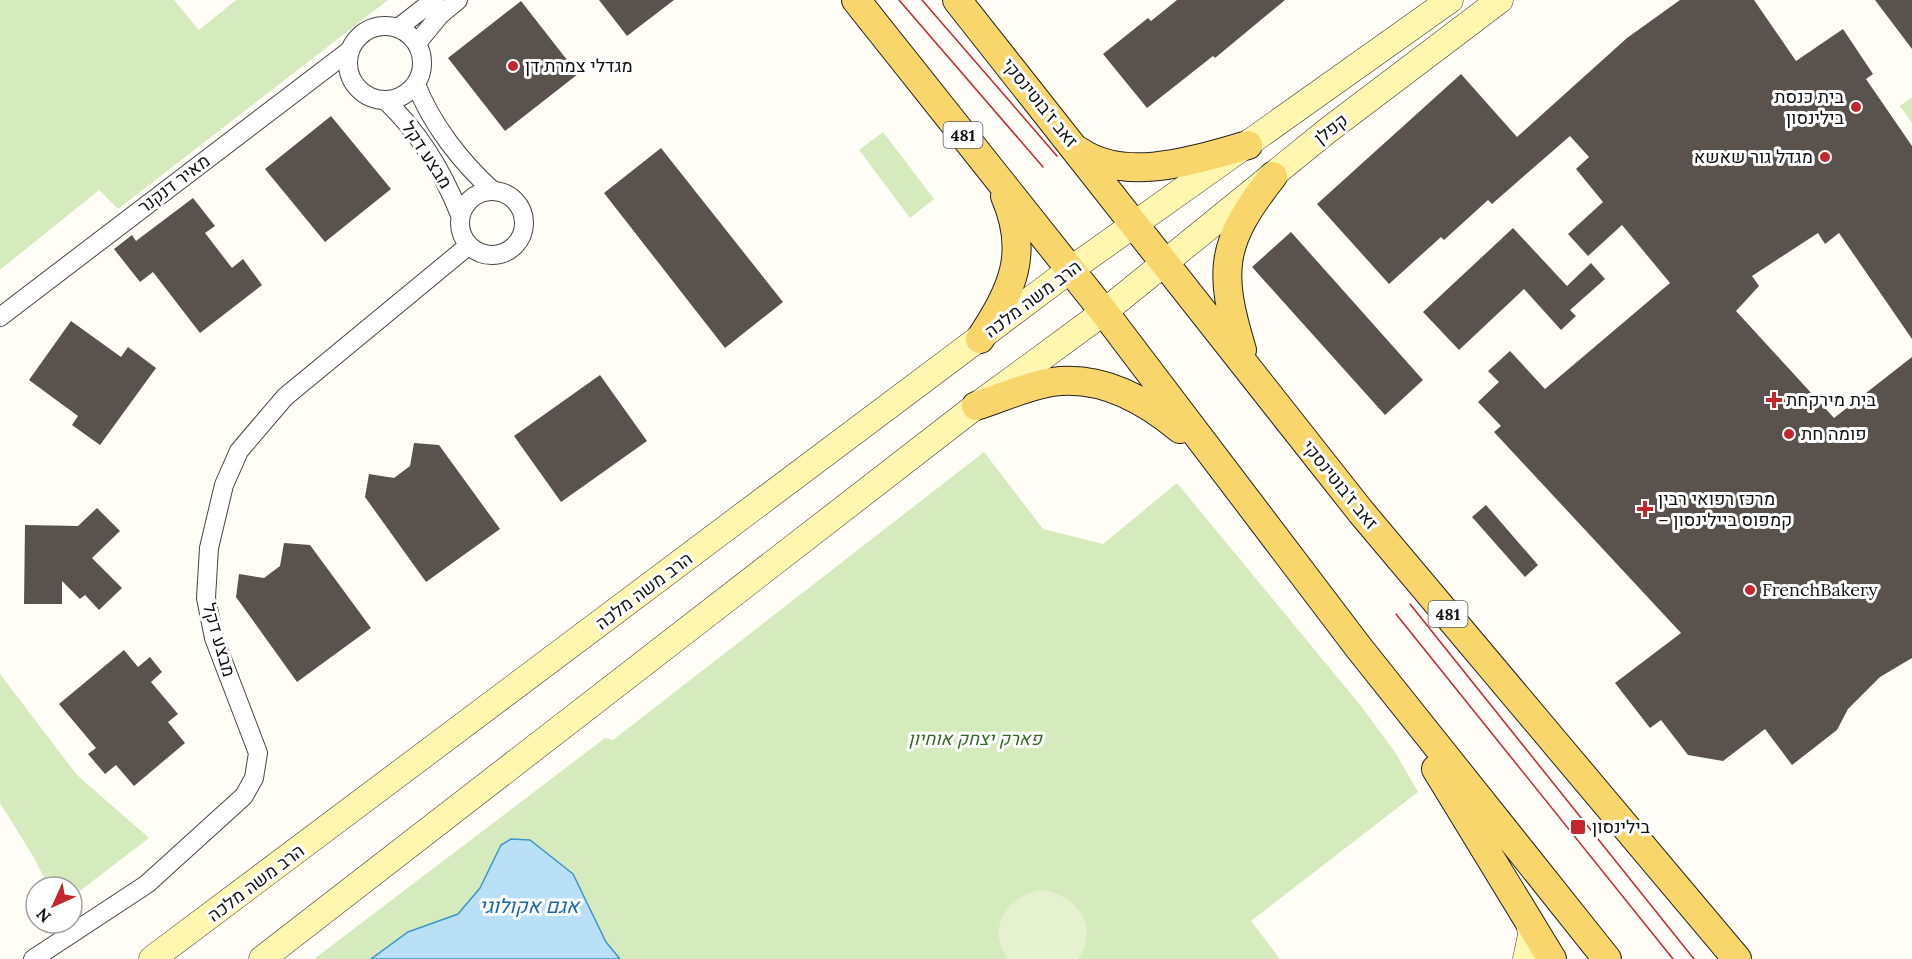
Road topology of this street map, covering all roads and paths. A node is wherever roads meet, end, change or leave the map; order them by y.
1 (434, 0) edge
2 (458, 0) edge
3 (856, 0) edge
4 (957, 0) edge
5 (1450, 0) edge
6 (1500, 0) edge
7 (398, 28) junction
8 (417, 43) junction
9 (349, 51) junction
10 (416, 84) junction
11 (385, 100) junction
12 (1248, 145) junction
13 (1079, 151) junction
14 (1273, 177) junction
15 (996, 178) junction
16 (493, 191) junction
17 (460, 215) junction
18 (1136, 224) junction
19 (468, 246) junction
20 (1166, 262) junction
21 (1070, 270) junction
22 (1104, 312) junction
23 (0, 317) edge
24 (980, 339) junction
25 (1248, 370) junction
26 (976, 406) junction
27 (1209, 452) junction
28 (1359, 648) junction
29 (1529, 920) junction
30 (33, 959) edge
31 (152, 959) edge
32 (262, 959) edge
33 (1526, 959) edge
34 (1552, 959) edge
35 (1607, 959) edge
36 (1737, 959) edge

1 - 7 street
2 - 8 street
3 - 15 main road, 481
4 - 13 main road, זאב ז'בוטינסקי / 481
5 - 12 street, קפלן
6 - 14 street, קפלן
7 - 8 street
7 - 9 street
8 - 10 street
9 - 11 street
9 - 23 street, מאיר דנקנר
10 - 11 street
10 - 16 street, מבצע דקל
11 - 17 street, מבצע דקל
12 - 13 main road
12 - 18 street, קפלן
13 - 18 main road, זאב ז'בוטינסקי / 481
14 - 20 street, קפלן
14 - 25 main road
15 - 21 main road, 481
15 - 24 main road
16 - 17 street
16 - 19 street
17 - 19 street
18 - 20 main road, זאב ז'בוטינסקי / 481
18 - 21 street, הרב משה מלכה
19 - 30 street, מבצע דקל
20 - 22 street
20 - 25 main road, זאב ז'בוטינסקי / 481
21 - 22 main road, 481
21 - 24 street, הרב משה מלכה
22 - 26 street
22 - 27 main road, 481
24 - 31 street, הרב משה מלכה
25 - 36 main road, זאב ז'בוטינסקי / 481
26 - 27 main road
26 - 32 street
27 - 28 main road, 481
28 - 29 main road
28 - 35 main road, 481
29 - 33 street
29 - 34 main road

